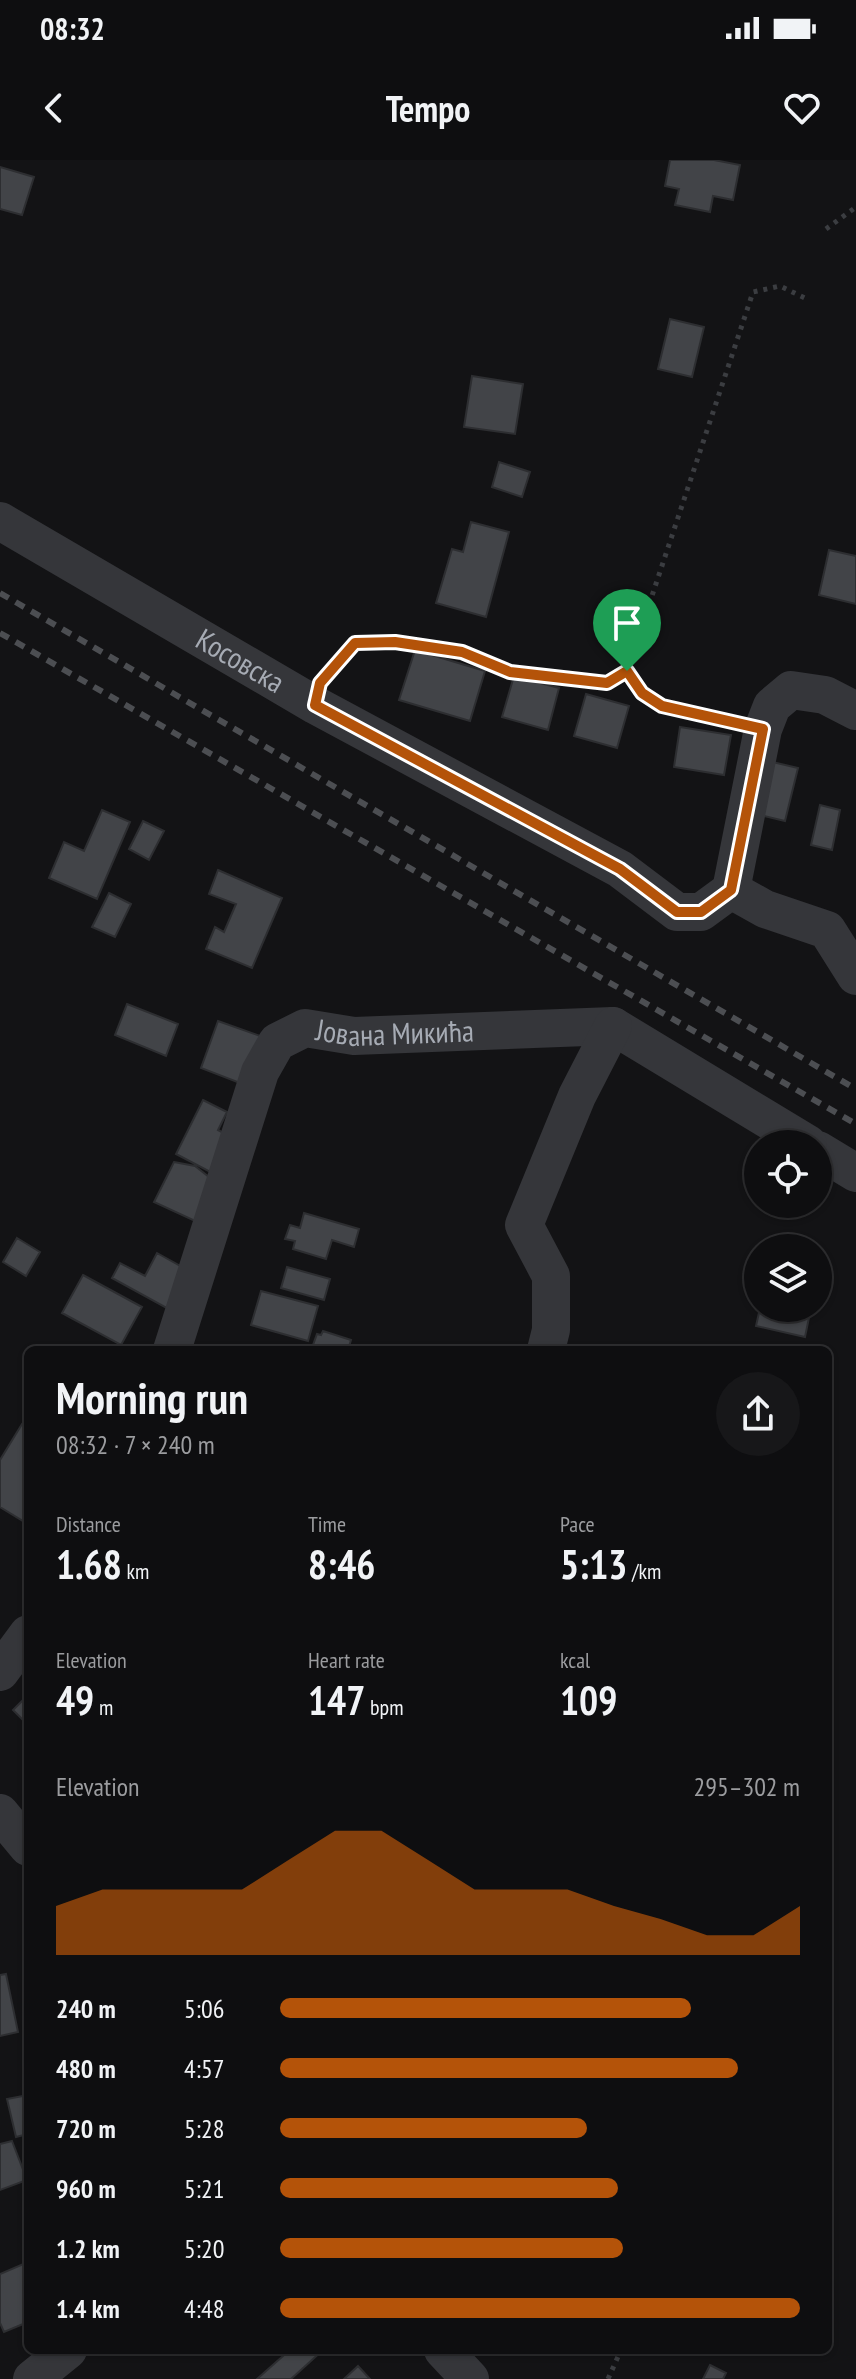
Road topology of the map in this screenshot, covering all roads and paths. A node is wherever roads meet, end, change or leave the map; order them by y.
1 (856, 207) edge
2 (826, 229) dead end
3 (809, 300) dead end
4 (0, 521) edge
5 (627, 671) junction
6 (315, 705) junction
7 (856, 711) edge
8 (763, 729) junction
9 (731, 890) junction
10 (856, 976) edge
11 (613, 1026) junction
12 (785, 1130) edge
13 (832, 1158) edge
14 (856, 1173) edge
15 (173, 1346) edge
16 (547, 1346) edge
17 (24, 1639) edge
18 (0, 1672) edge
19 (0, 1813) edge
20 (24, 1842) edge
21 (63, 2354) edge
22 (447, 2354) edge
23 (619, 2354) edge
24 (32, 2379) edge
25 (470, 2379) edge
26 (608, 2379) edge

1 - 2 path
3 - 5 path
4 - 6 street, Косовска
5 - 6 path
5 - 8 path
6 - 9 street, Косовска
7 - 8 street
8 - 9 street
9 - 10 street
11 - 12 street
11 - 15 street, Јована Микића
11 - 16 street
13 - 14 street
17 - 18 street
19 - 20 street
21 - 24 street
22 - 25 street
23 - 26 path

